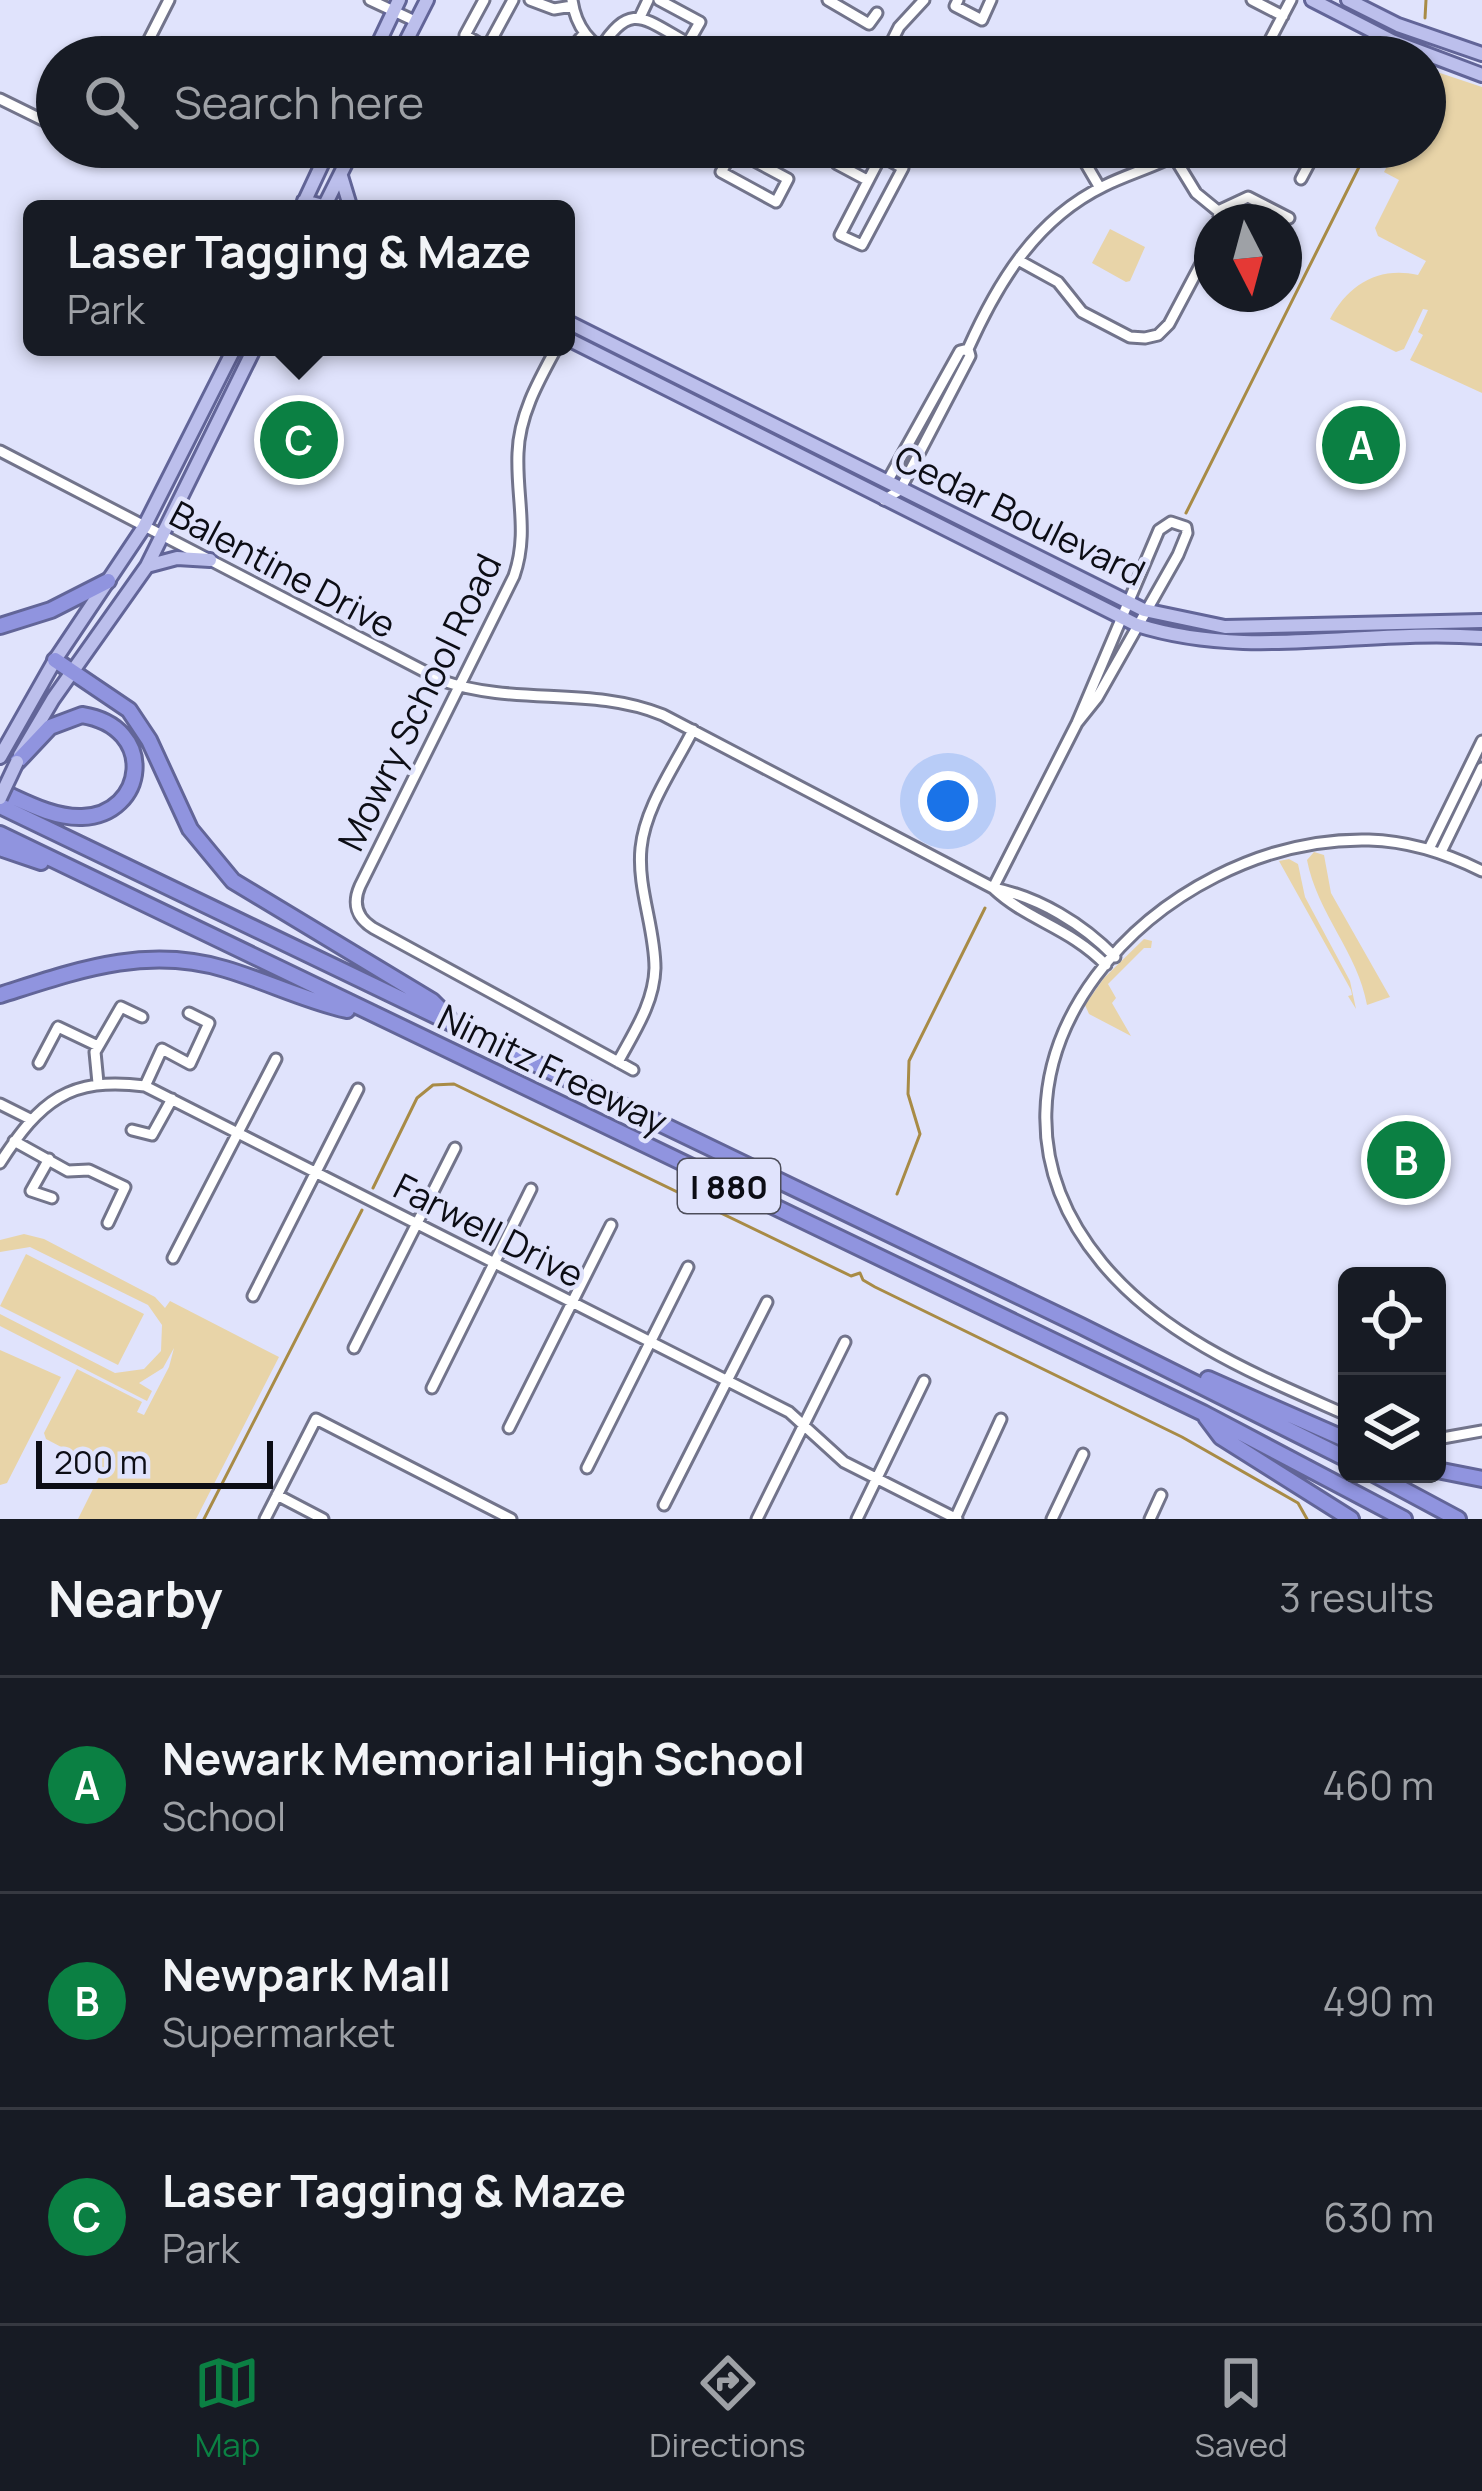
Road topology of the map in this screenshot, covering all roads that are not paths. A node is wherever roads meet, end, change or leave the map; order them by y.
1 (169, 0) edge
2 (370, 0) edge
3 (427, 0) edge
4 (484, 0) edge
5 (513, 0) edge
6 (530, 0) edge
7 (648, 0) edge
8 (659, 0) edge
9 (828, 0) edge
10 (878, 0) edge
11 (924, 0) edge
12 (958, 0) edge
13 (991, 0) edge
14 (1252, 0) edge
15 (1291, 0) edge
16 (1312, 0) edge
17 (1330, 0) edge
18 (1348, 0) edge
19 (572, 3) edge
20 (396, 5) edge
21 (1371, 12) junction
22 (877, 14) junction
23 (1283, 16) junction
24 (640, 17) junction
25 (416, 21) junction
26 (899, 27) junction
27 (584, 34) edge
28 (151, 36) edge
29 (382, 36) edge
30 (408, 36) edge
31 (467, 36) edge
32 (494, 36) edge
33 (608, 36) edge
34 (675, 36) edge
35 (692, 36) edge
36 (894, 36) edge
37 (1272, 36) edge
38 (1382, 36) edge
39 (1434, 36) edge
40 (1446, 40) edge
41 (1482, 54) edge
42 (1446, 61) edge
43 (1482, 75) edge
44 (0, 99) edge
45 (36, 117) edge
46 (325, 168) edge
47 (343, 168) edge
48 (724, 168) edge
49 (769, 168) edge
50 (844, 168) edge
51 (874, 168) edge
52 (903, 168) edge
53 (1088, 168) edge
54 (1148, 168) edge
55 (1181, 168) edge
56 (1307, 168) edge
57 (341, 173) junction
58 (1301, 179) dead end
59 (867, 180) junction
60 (1100, 188) junction
61 (319, 200) edge
62 (322, 200) edge
63 (348, 200) edge
64 (1207, 204) edge
65 (1018, 260) junction
66 (1194, 277) edge
67 (575, 332) edge
68 (575, 332) edge
69 (968, 349) junction
70 (230, 356) edge
71 (252, 356) edge
72 (553, 356) edge
73 (0, 452) edge
74 (887, 483) junction
75 (901, 490) junction
76 (884, 500) junction
77 (144, 527) junction
78 (162, 536) junction
79 (209, 560) junction
80 (147, 566) junction
81 (108, 581) junction
82 (1127, 603) junction
83 (1144, 610) junction
84 (1120, 618) junction
85 (1482, 621) edge
86 (1137, 625) junction
87 (0, 626) edge
88 (1482, 637) edge
89 (55, 660) junction
90 (72, 671) junction
91 (460, 687) junction
92 (1077, 723) junction
93 (693, 730) junction
94 (1482, 741) edge
95 (1, 756) edge
96 (16, 762) junction
97 (1482, 768) edge
98 (0, 798) edge
99 (0, 834) edge
100 (0, 848) edge
101 (1435, 851) junction
102 (1482, 871) edge
103 (94, 879) junction
104 (993, 888) junction
105 (1111, 961) junction
106 (0, 995) edge
107 (189, 1013) dead end
108 (370, 1016) junction
109 (142, 1017) dead end
110 (457, 1026) junction
111 (98, 1046) junction
112 (276, 1059) dead end
113 (618, 1062) junction
114 (39, 1063) dead end
115 (633, 1070) dead end
116 (98, 1083) junction
117 (145, 1086) junction
118 (358, 1089) dead end
119 (172, 1099) junction
120 (0, 1104) edge
121 (30, 1119) junction
122 (132, 1130) dead end
123 (238, 1133) junction
124 (14, 1141) junction
125 (454, 1148) dead end
126 (49, 1159) junction
127 (0, 1162) edge
128 (315, 1172) junction
129 (531, 1189) dead end
130 (52, 1198) dead end
131 (108, 1223) dead end
132 (417, 1224) junction
133 (611, 1226) dead end
134 (173, 1258) dead end
135 (493, 1263) junction
136 (688, 1267) dead end
137 (253, 1296) dead end
138 (572, 1302) junction
139 (766, 1303) dead end
140 (1081, 1326) junction
141 (651, 1342) junction
142 (845, 1342) dead end
143 (354, 1348) dead end
144 (728, 1381) junction
145 (924, 1381) dead end
146 (432, 1388) dead end
147 (1338, 1411) edge
148 (1203, 1413) junction
149 (1001, 1419) dead end
150 (805, 1424) junction
151 (509, 1428) dead end
152 (1482, 1431) edge
153 (1338, 1436) edge
154 (1446, 1437) edge
155 (1083, 1454) dead end
156 (1338, 1454) edge
157 (587, 1468) dead end
158 (1446, 1472) edge
159 (1482, 1479) edge
160 (877, 1480) junction
161 (1391, 1483) edge
162 (277, 1495) junction
163 (1161, 1495) dead end
164 (664, 1504) dead end
165 (265, 1519) edge
166 (323, 1519) edge
167 (511, 1519) edge
168 (757, 1519) edge
169 (857, 1519) edge
170 (956, 1519) edge
171 (1052, 1519) edge
172 (1150, 1519) edge
173 (1351, 1519) edge
174 (1403, 1519) edge
175 (1462, 1519) edge

1 - 28 street
2 - 20 street
3 - 25 main road
4 - 31 street
5 - 32 street
6 - 19 street
7 - 24 street
8 - 35 street
9 - 22 street
10 - 22 street
11 - 26 street
12 - 13 street
14 - 23 street
15 - 23 street
16 - 38 main road
17 - 21 main road
18 - 21 main road
19 - 27 street
20 - 25 street
20 - 29 main road
21 - 39 main road
22 - 26 street
23 - 37 street
24 - 33 street
24 - 34 street
25 - 30 main road
26 - 36 street
40 - 41 main road
42 - 43 main road
44 - 45 street
46 - 61 main road
47 - 57 main road
48 - 49 street
50 - 59 street
51 - 59 street
52 - 59 street
53 - 60 street
54 - 60 street
55 - 64 street
56 - 58 street
57 - 62 main road
57 - 63 main road
60 - 65 street
65 - 66 street
65 - 69 street
67 - 74 main road, Cedar Boulevard
68 - 76 main road, Cedar Boulevard
69 - 74 street
69 - 75 street
70 - 77 main road
71 - 78 main road
72 - 91 street, Mowry School Road
73 - 77 street, Balentine Drive
74 - 75 main road, Cedar Boulevard
74 - 76 street
75 - 76 street
75 - 82 main road, Cedar Boulevard
76 - 84 main road, Cedar Boulevard
77 - 78 street, Balentine Drive
77 - 81 main road
78 - 79 street, Balentine Drive
78 - 80 main road
79 - 80 main road
79 - 91 street, Balentine Drive
80 - 90 main road
81 - 87 highway
81 - 89 main road
82 - 83 main road, Cedar Boulevard
82 - 83 street
82 - 84 street
83 - 85 main road, Cedar Boulevard
83 - 86 street
84 - 86 main road, Cedar Boulevard
84 - 92 street
86 - 88 main road, Cedar Boulevard
86 - 92 street
89 - 90 highway
89 - 95 main road
90 - 96 main road
90 - 110 highway
91 - 93 street, Balentine Drive
91 - 113 street, Mowry School Road
92 - 104 street
93 - 104 street, Balentine Drive
93 - 113 street
94 - 101 street
96 - 98 main road, bridge
96 - 98 highway
97 - 101 street
98 - 110 highway, Nimitz Freeway / I 880
99 - 103 highway, Nimitz Freeway / I 880
100 - 103 highway
101 - 102 street
101 - 105 street
103 - 108 highway, Nimitz Freeway / I 880
104 - 105 street, Balentine Drive
105 - 147 street
106 - 108 highway
107 - 117 street
108 - 148 highway, Nimitz Freeway / I 880
109 - 111 street
110 - 140 highway, Nimitz Freeway / I 880
111 - 114 street
111 - 116 street
112 - 123 street
113 - 115 street, Mowry School Road
116 - 117 street, Farwell Drive
116 - 121 street, Farwell Drive
117 - 119 street, Farwell Drive
118 - 128 street
119 - 122 street
119 - 123 street, Farwell Drive
120 - 121 street
121 - 124 street, Farwell Drive
123 - 128 street, Farwell Drive
123 - 134 street
124 - 126 street
124 - 127 street, Farwell Drive
125 - 132 street
126 - 130 street
126 - 131 street
128 - 132 street, Farwell Drive
128 - 137 street
129 - 135 street
132 - 135 street, Farwell Drive
132 - 143 street
133 - 138 street
135 - 138 street, Farwell Drive
135 - 146 street
136 - 141 street
138 - 141 street, Farwell Drive
138 - 151 street
139 - 144 street
140 - 153 highway
140 - 156 highway, Nimitz Freeway / I 880
141 - 144 street, Farwell Drive
141 - 157 street
142 - 150 street
144 - 150 street, Farwell Drive
144 - 164 street
145 - 160 street
148 - 173 highway
148 - 174 highway, Nimitz Freeway / I 880
149 - 170 street
150 - 160 street, Farwell Drive
150 - 168 street
152 - 154 street
155 - 171 street
158 - 159 highway
160 - 169 street
160 - 170 street, Farwell Drive
161 - 175 highway
162 - 165 street
162 - 166 street
162 - 167 street
163 - 172 street

